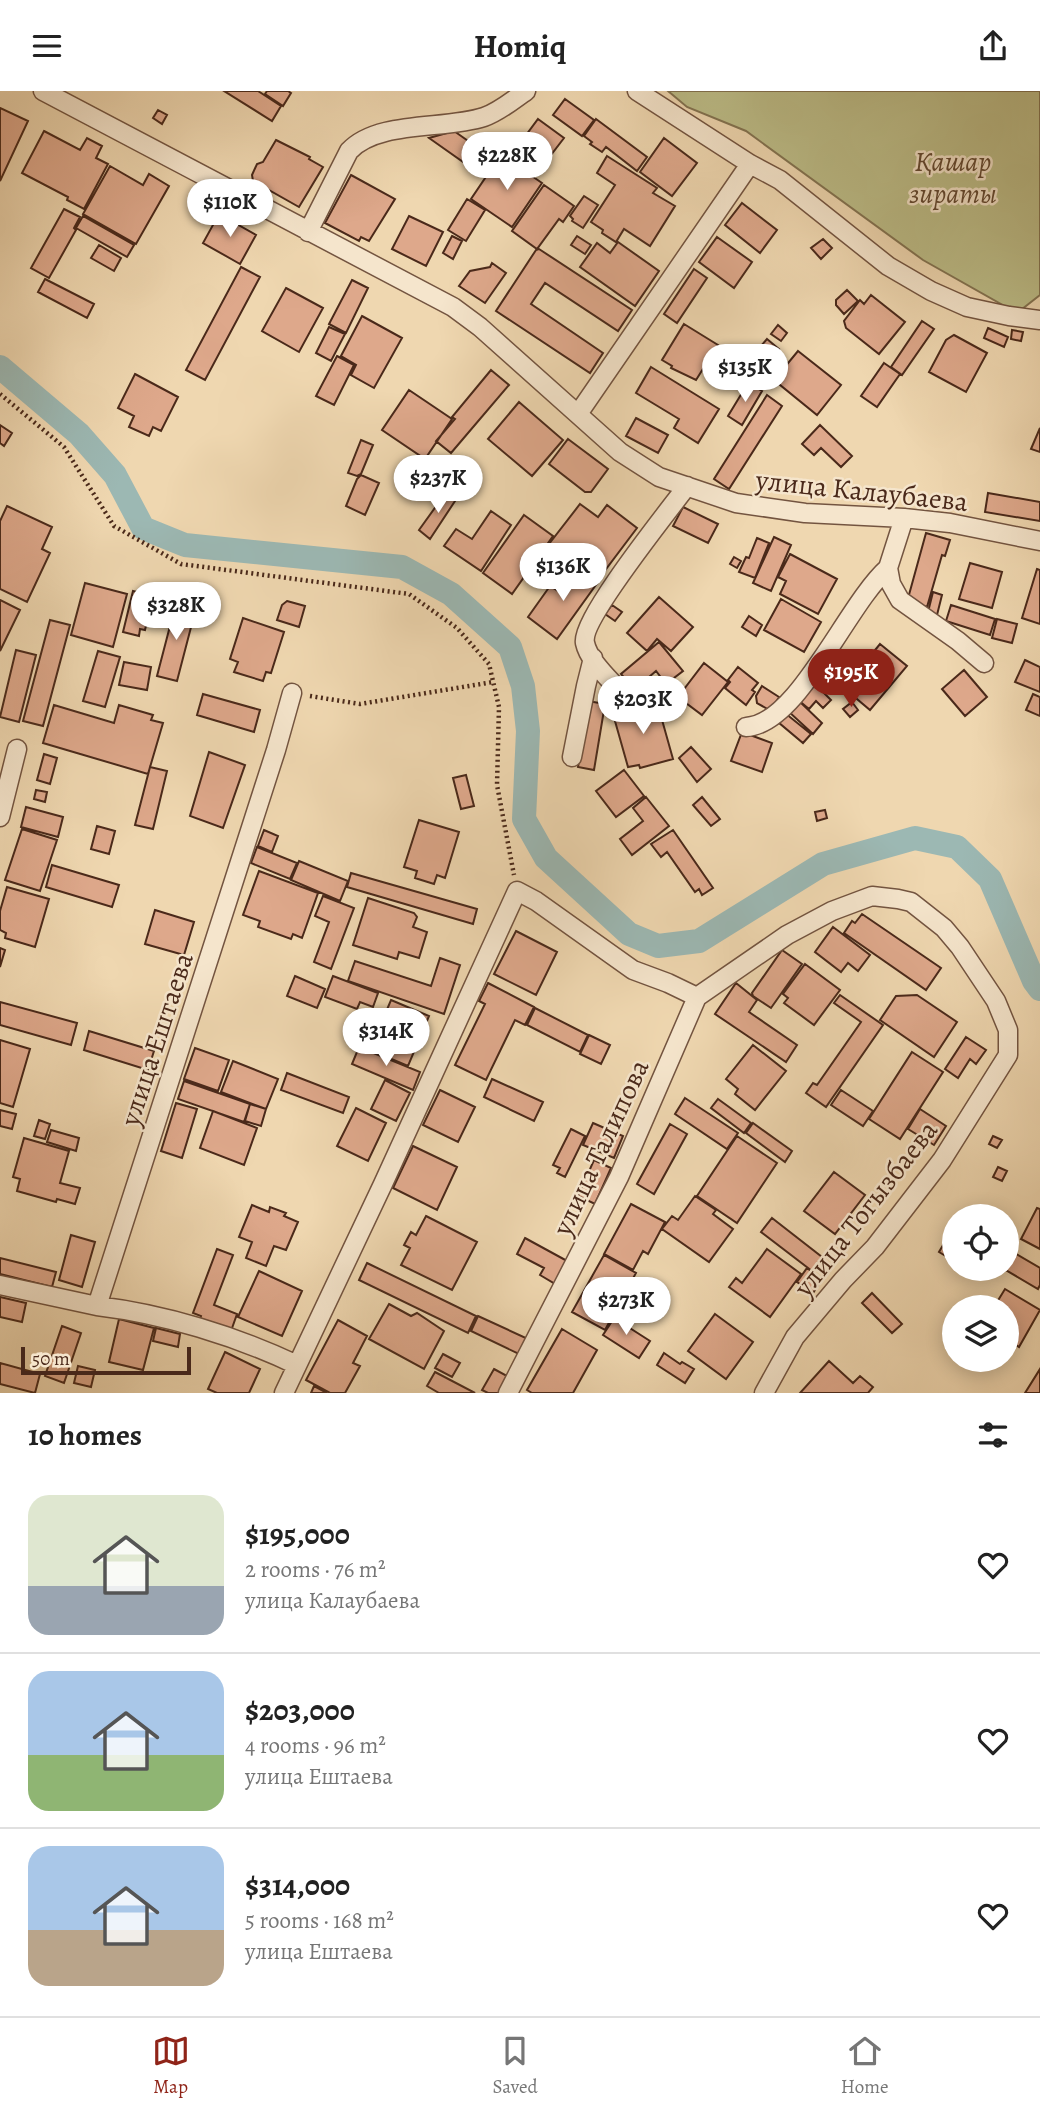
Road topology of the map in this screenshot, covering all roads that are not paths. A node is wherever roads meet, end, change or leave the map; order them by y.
1 (43, 91) edge
2 (526, 91) edge
3 (637, 91) edge
4 (750, 164) junction
5 (309, 232) junction
6 (1040, 320) edge
7 (579, 414) junction
8 (687, 486) junction
9 (904, 518) junction
10 (1040, 541) edge
11 (888, 568) junction
12 (593, 658) junction
13 (984, 663) dead end
14 (292, 693) road end
15 (623, 695) dead end
16 (746, 727) dead end
17 (18, 749) dead end
18 (572, 757) dead end
19 (0, 817) edge
20 (697, 997) junction
21 (0, 1285) edge
22 (97, 1306) junction
23 (297, 1365) junction
24 (284, 1393) edge
25 (508, 1393) edge
26 (764, 1393) edge

1 - 5 street, улица Калаубаева
2 - 5 street
3 - 4 street
4 - 6 street
4 - 7 street
5 - 7 street, улица Калаубаева
7 - 8 street, улица Калаубаева
8 - 9 street, улица Калаубаева
8 - 12 street
9 - 10 street, улица Калаубаева
9 - 11 street
11 - 13 street
11 - 16 street
12 - 15 street
12 - 18 street
14 - 22 street, улица Ештаева
17 - 19 street
20 - 23 street
20 - 25 street, улица Талипова
20 - 26 street, улица Тогызбаева
21 - 22 street
22 - 23 street
23 - 24 street

